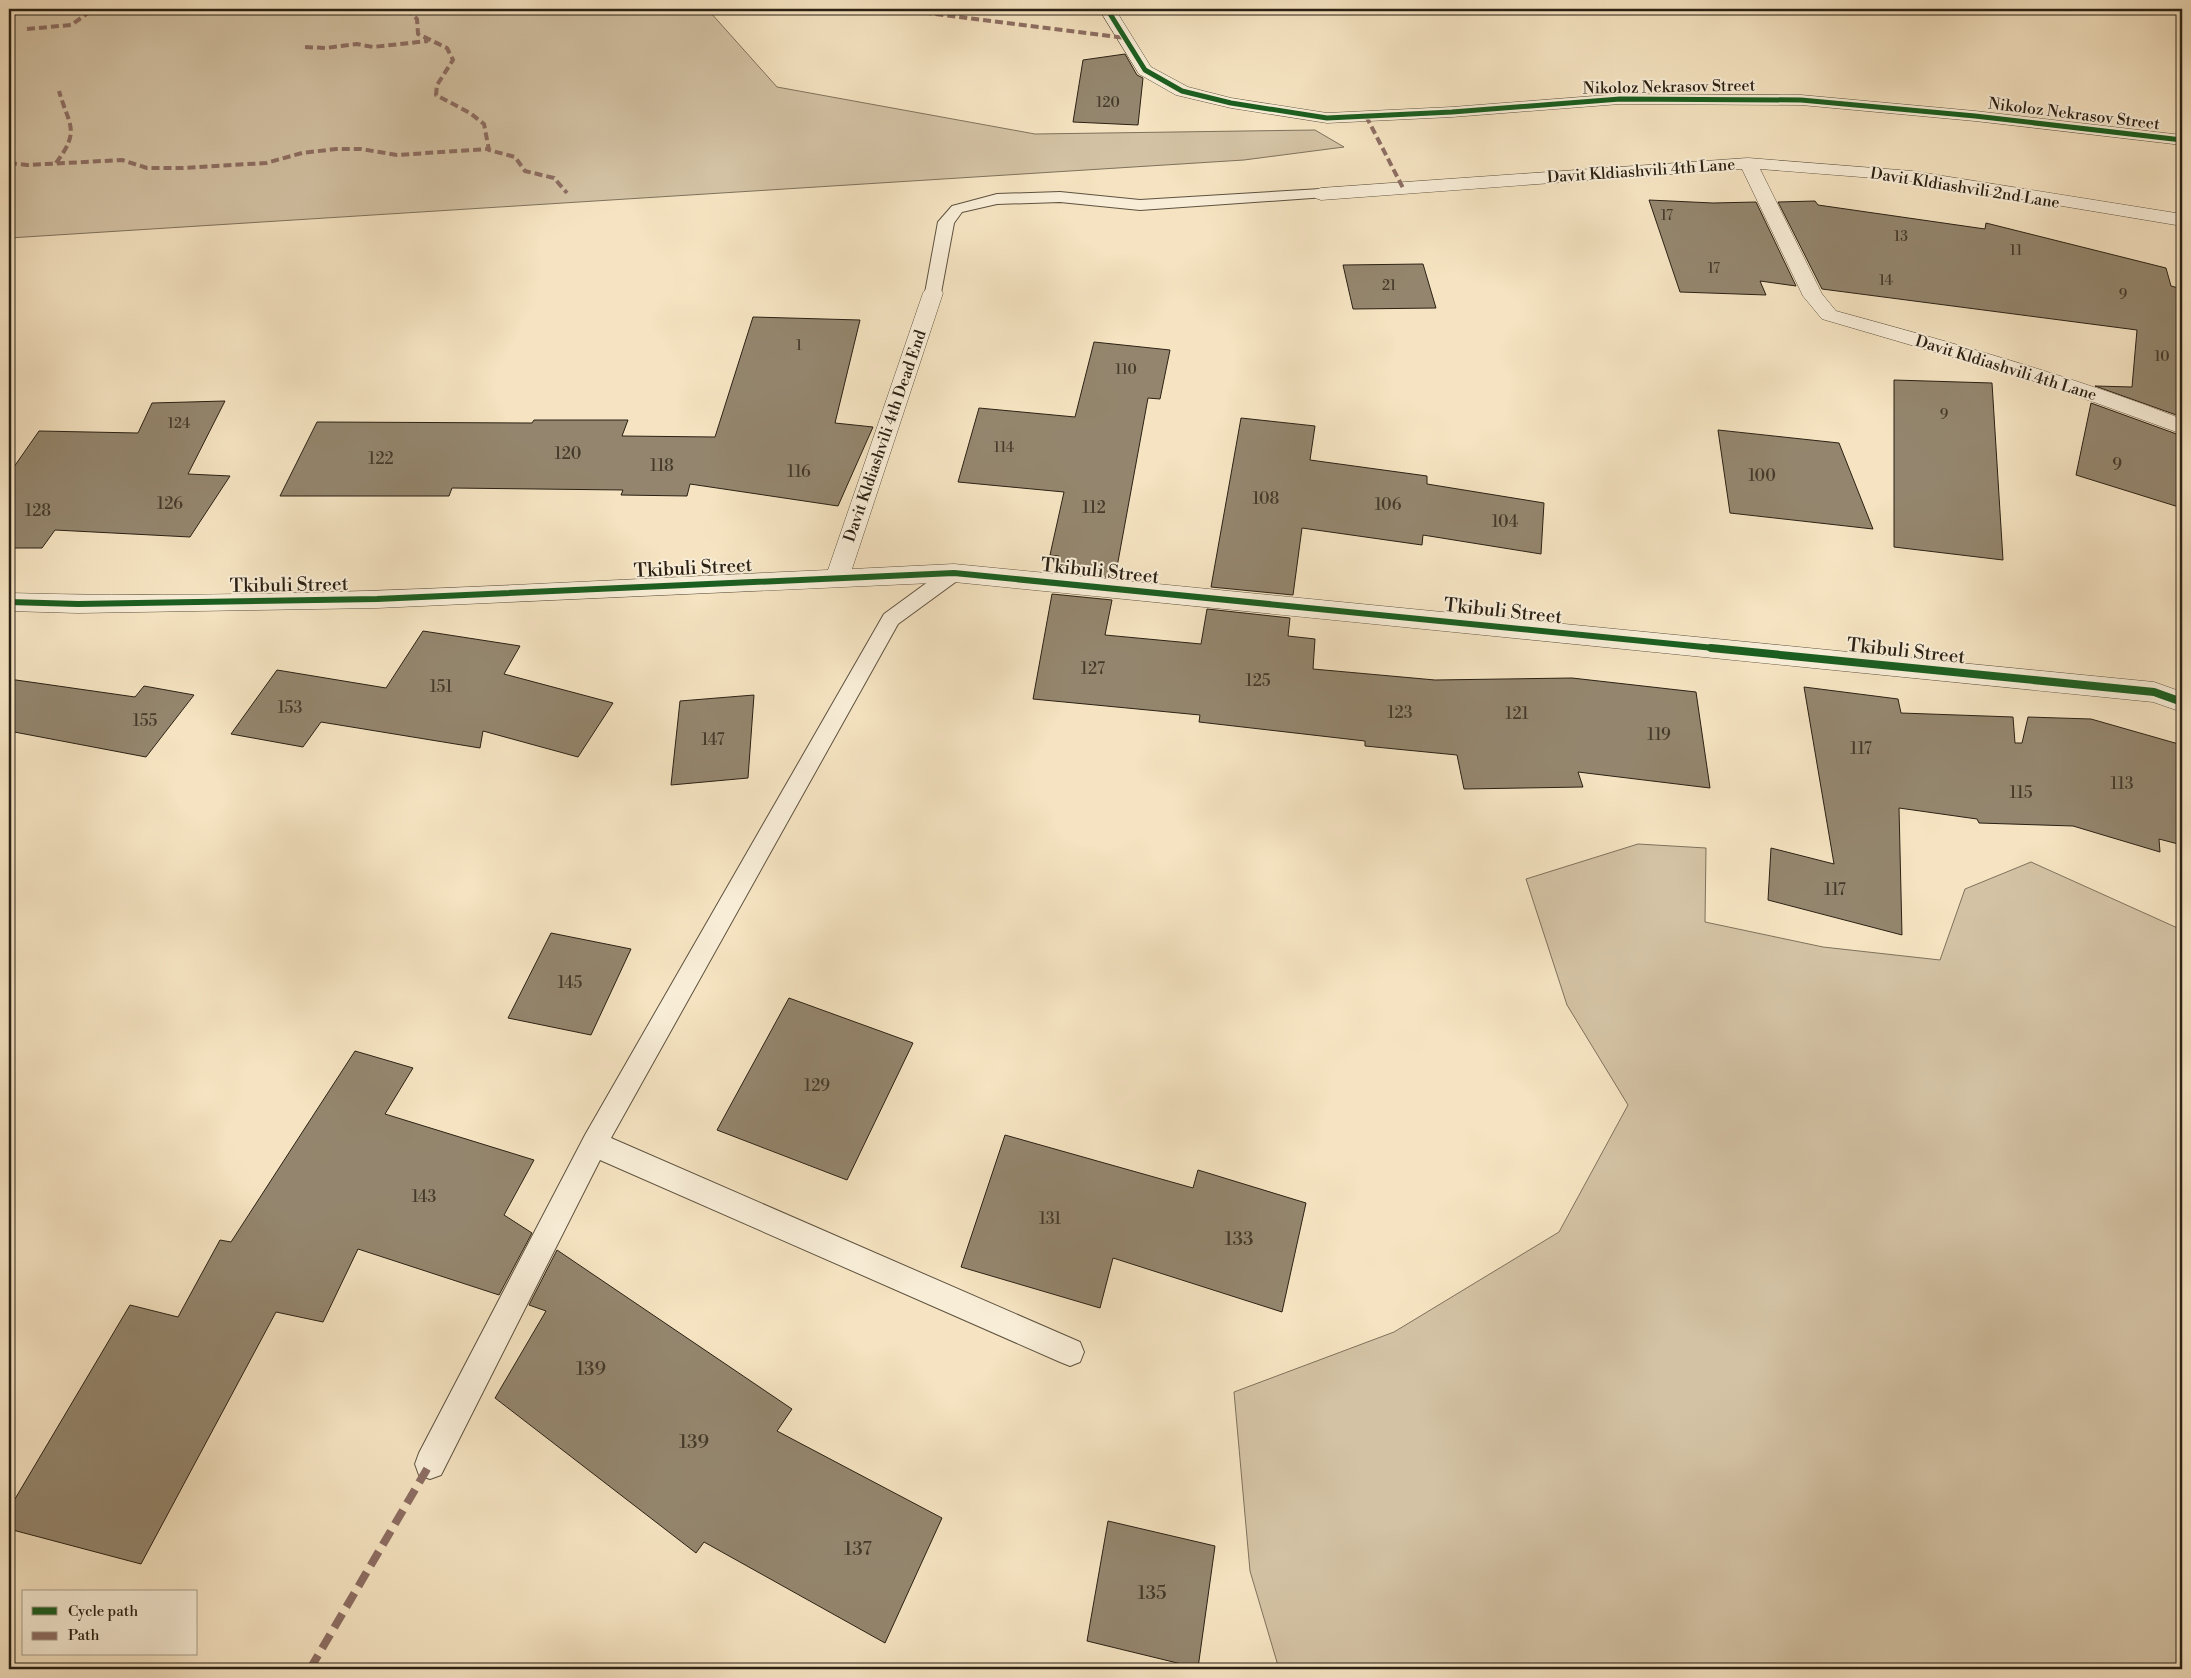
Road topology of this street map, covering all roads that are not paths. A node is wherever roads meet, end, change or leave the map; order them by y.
1 (1107, 9) edge
2 (2182, 140) edge
3 (1748, 163) junction
4 (1321, 194) joint
5 (2182, 220) edge
6 (933, 293) joint
7 (2182, 427) edge
8 (954, 573) junction
9 (836, 578) junction
10 (9, 602) edge
11 (2182, 702) edge
12 (594, 1144) junction
13 (1070, 1352) dead end
14 (430, 1464) dead end

1 - 2 street, Nikoloz Nekrasov Street
3 - 4 street, Davit Kldiashvili 4th Lane
3 - 5 street, Davit Kldiashvili 2nd Lane
3 - 7 street, Davit Kldiashvili 4th Lane
4 - 6 lane
6 - 9 street, Davit Kldiashvili 4th Dead End
8 - 9 street, Tkibuli Street
8 - 11 street, Tkibuli Street
8 - 12 lane
9 - 10 street, Tkibuli Street
12 - 13 lane
12 - 14 lane

